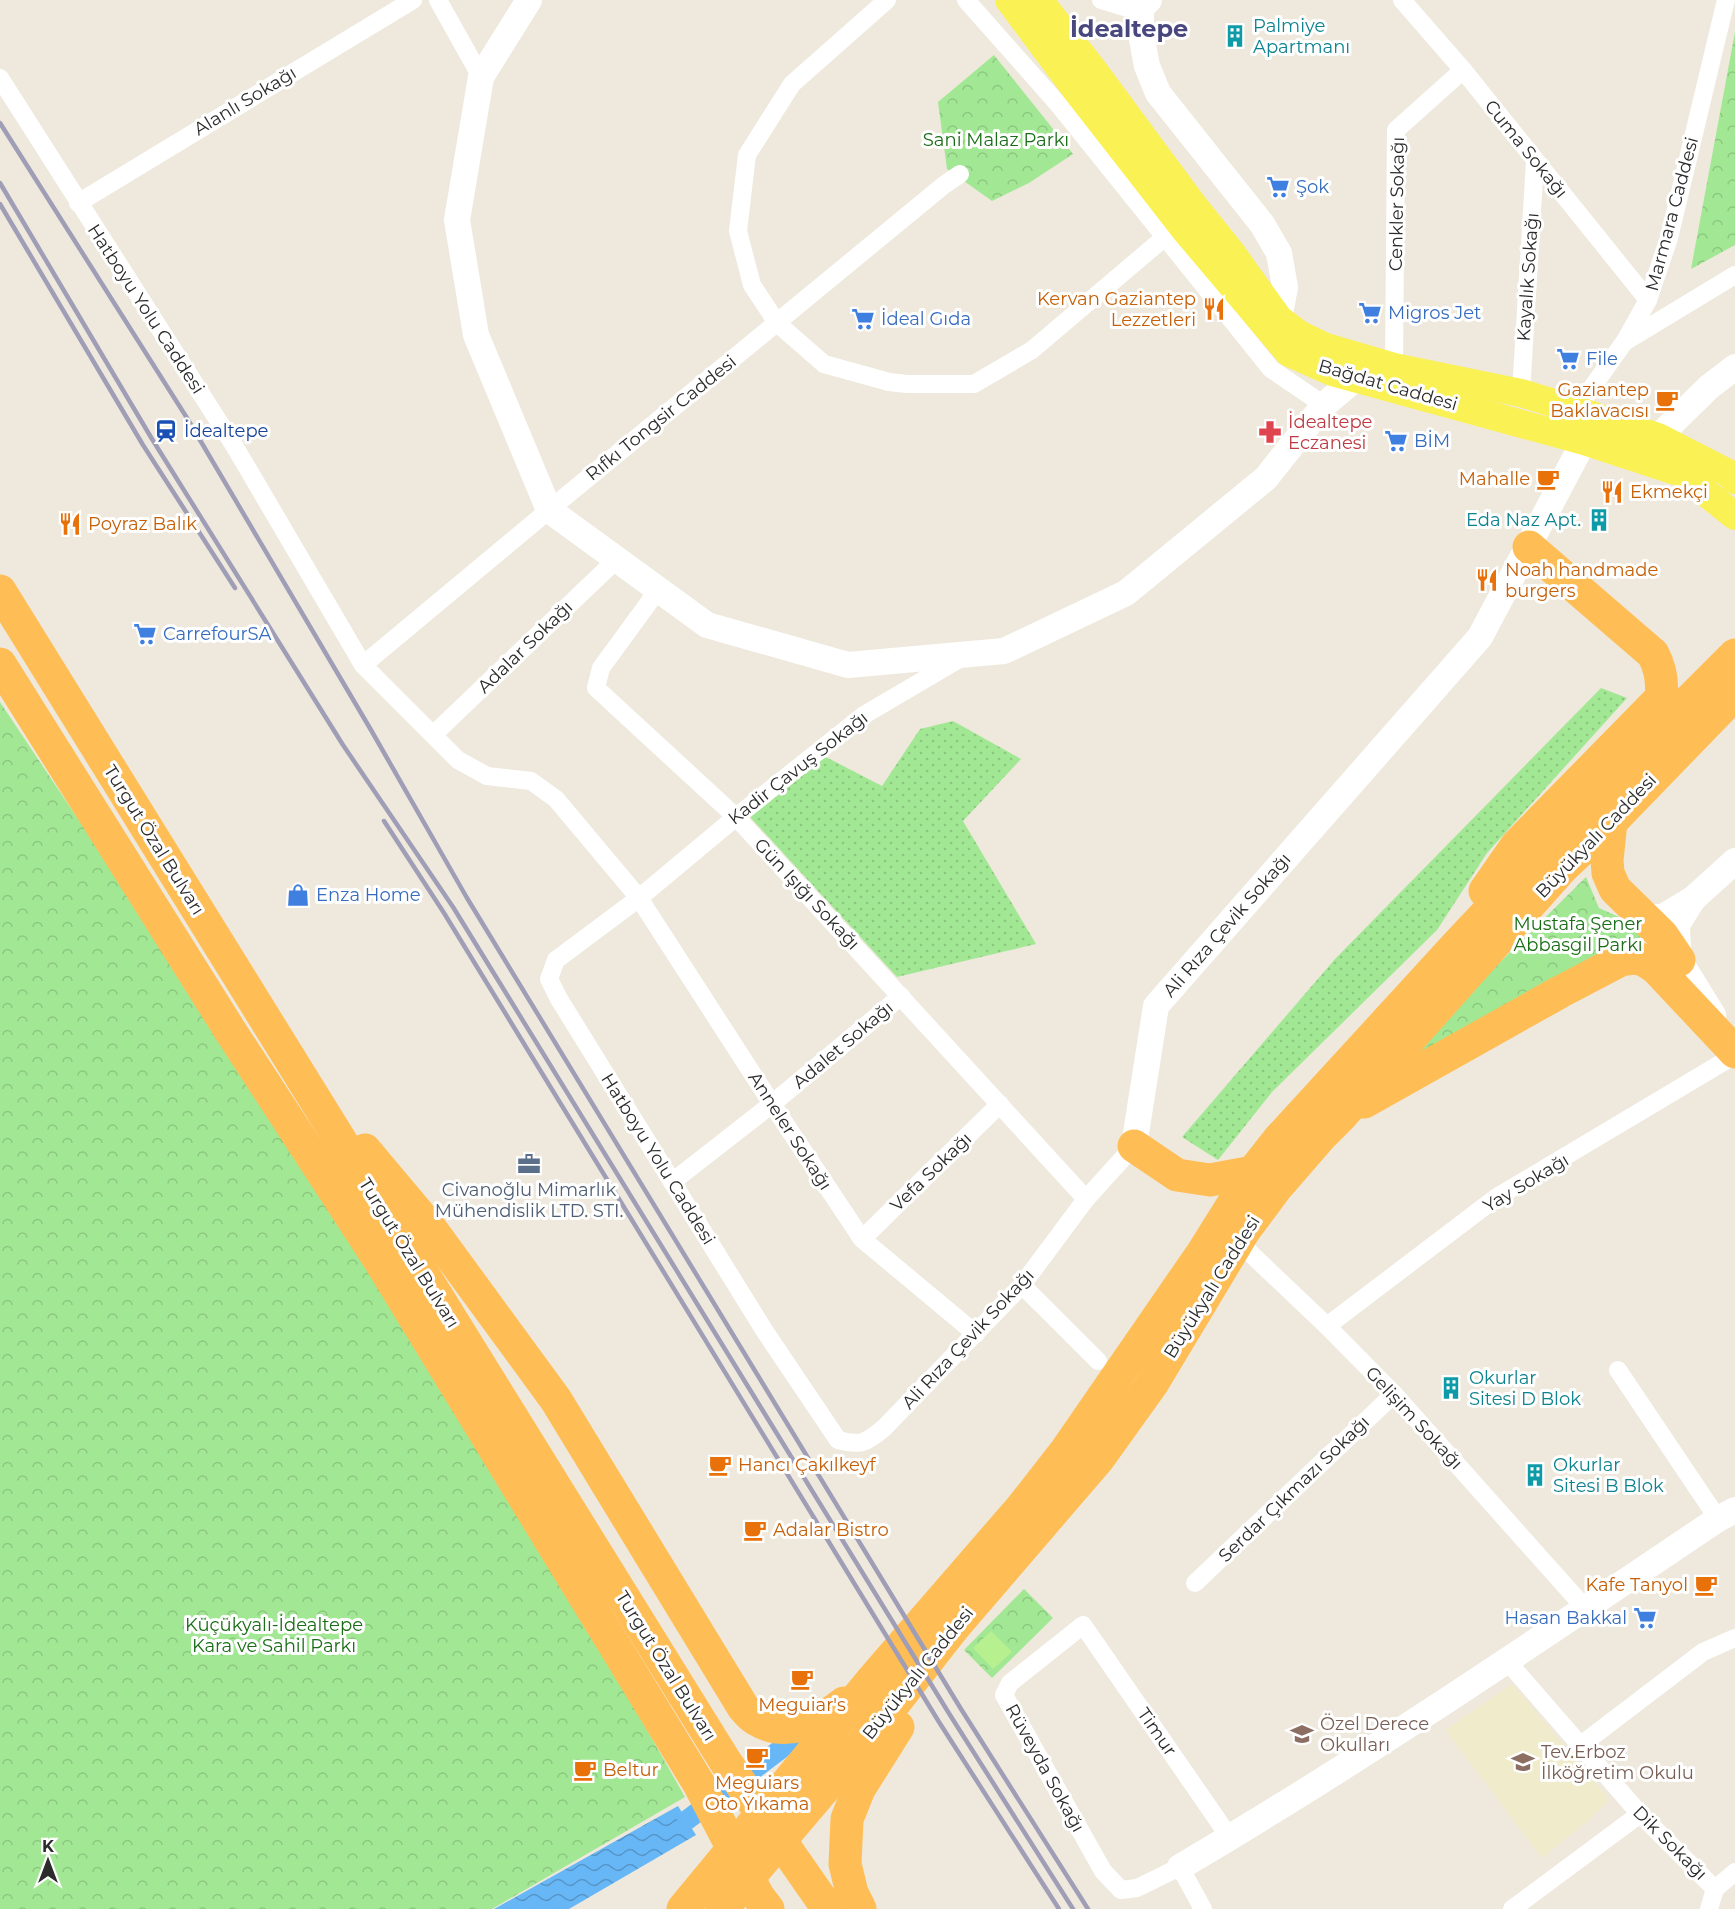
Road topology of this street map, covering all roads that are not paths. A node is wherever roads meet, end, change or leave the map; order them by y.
1 (413, 0) edge
2 (438, 0) edge
3 (529, 0) edge
4 (887, 0) edge
5 (966, 0) edge
6 (1010, 0) edge
7 (1039, 0) edge
8 (1101, 0) edge
9 (1402, 0) edge
10 (1726, 0) edge
11 (1145, 4) edge
12 (1463, 70) junction
13 (481, 77) junction
14 (0, 78) edge
15 (1535, 161) junction
16 (960, 174) dead end
17 (78, 203) junction
18 (1165, 237) junction
19 (1735, 275) edge
20 (1648, 300) junction
21 (1279, 319) junction
22 (777, 323) junction
23 (1625, 342) junction
24 (1394, 367) junction
25 (1735, 367) edge
26 (1355, 379) junction
27 (1521, 393) junction
28 (1324, 405) junction
29 (1576, 410) junction
30 (1658, 437) junction
31 (1584, 441) junction
32 (1735, 480) edge
33 (549, 510) junction
34 (1735, 516) edge
35 (1528, 548) junction
36 (616, 560) junction
37 (658, 590) junction
38 (0, 591) edge
39 (968, 654) junction
40 (1735, 655) edge
41 (0, 664) edge
42 (363, 665) junction
43 (1735, 694) edge
44 (434, 734) junction
45 (1657, 753) junction
46 (736, 817) junction
47 (1611, 822) junction
48 (1735, 861) edge
49 (639, 898) junction
50 (1693, 899) junction
51 (1645, 917) junction
52 (1456, 946) junction
53 (1679, 960) junction
54 (901, 996) junction
55 (1735, 1053) edge
56 (289, 1059) junction
57 (771, 1104) junction
58 (1000, 1104) junction
59 (1342, 1115) junction
60 (1134, 1146) junction
61 (1253, 1172) junction
62 (672, 1182) junction
63 (1086, 1199) junction
64 (1244, 1231) junction
65 (862, 1239) junction
66 (1212, 1261) junction
67 (1022, 1285) junction
68 (1327, 1326) junction
69 (976, 1334) junction
70 (1098, 1361) dead end
71 (1618, 1370) dead end
72 (1394, 1394) junction
73 (838, 1440) joint
74 (1727, 1515) edge
75 (1195, 1583) dead end
76 (1585, 1608) junction
77 (1083, 1626) joint
78 (953, 1628) junction
79 (1735, 1638) edge
80 (1508, 1662) junction
81 (873, 1679) junction
82 (1581, 1745) junction
83 (1640, 1814) junction
84 (1230, 1838) junction
85 (1180, 1867) junction
86 (1735, 1872) edge
87 (1715, 1889) junction
88 (763, 1905) edge
89 (683, 1909) edge
90 (722, 1909) edge
91 (828, 1909) edge
92 (860, 1909) edge
93 (1203, 1909) edge
94 (1512, 1909) edge
95 (1709, 1909) edge

1 - 17 street, Alanlı Sokağı
2 - 13 street
3 - 13 street
4 - 22 street
5 - 18 street
6 - 26 main road, Bağdat Caddesi
7 - 21 main road, Bağdat Caddesi
8 - 11 street
9 - 12 street, Cuma Sokağı
10 - 20 street, Marmara Caddesi
11 - 21 street
12 - 15 street, Cuma Sokağı
12 - 24 street, Cenkler Sokağı
13 - 33 street
14 - 17 street, Hatboyu Yolu Caddesi
15 - 20 street, Cuma Sokağı
15 - 27 street, Kayalık Sokağı
16 - 22 street, Rıfkı Tongsir Caddesi
17 - 42 street, Hatboyu Yolu Caddesi
18 - 22 street
18 - 28 street
19 - 23 street
20 - 23 street, Marmara Caddesi
21 - 24 main road, Bağdat Caddesi
22 - 33 street, Rıfkı Tongsir Caddesi
23 - 29 street, Marmara Caddesi
24 - 27 main road, Bağdat Caddesi
25 - 30 street
26 - 28 street
26 - 31 main road, Bağdat Caddesi
27 - 29 main road, Bağdat Caddesi
28 - 39 street
29 - 30 main road, Bağdat Caddesi
30 - 32 main road, Bağdat Caddesi
31 - 34 main road, Bağdat Caddesi
31 - 35 street, Ali Rıza Çevik Sokağı
33 - 36 street
33 - 42 street, Rıfkı Tongsir Caddesi
35 - 52 highway
35 - 60 street, Ali Rıza Çevik Sokağı
36 - 37 street
36 - 44 street, Adalar Sokağı
37 - 39 street
37 - 46 street, Gün Işığı Sokağı
38 - 56 highway, Turgut Özal Bulvarı
39 - 46 street, Kadir Çavuş Sokağı
40 - 45 highway, Büyükyalı Caddesi
41 - 88 highway, Turgut Özal Bulvarı
42 - 44 street, Hatboyu Yolu Caddesi
43 - 45 highway, Büyükyalı Caddesi
44 - 49 street, Anneler Sokağı
45 - 47 highway, Büyükyalı Caddesi
45 - 52 highway, Büyükyalı Caddesi
46 - 49 street, Kadir Çavuş Sokağı
46 - 54 street, Gün Işığı Sokağı
47 - 51 highway
47 - 59 highway, Büyükyalı Caddesi
48 - 50 street
49 - 57 street, Anneler Sokağı
49 - 62 street, Hatboyu Yolu Caddesi
50 - 51 street
50 - 53 street
51 - 53 highway
52 - 61 highway, Büyükyalı Caddesi
53 - 55 street
54 - 57 street, Adalet Sokağı
54 - 58 street, Gün Işığı Sokağı
55 - 59 highway
55 - 68 street, Yay Sokağı
56 - 81 highway
56 - 91 highway, Turgut Özal Bulvarı
57 - 62 street, Adalet Sokağı
57 - 65 street, Anneler Sokağı
58 - 63 street, Gün Işığı Sokağı
58 - 65 street, Vefa Sokağı
59 - 64 highway, Büyükyalı Caddesi
60 - 61 highway
60 - 63 street, Ali Rıza Çevik Sokağı
61 - 66 highway, Büyükyalı Caddesi
62 - 73 street, Hatboyu Yolu Caddesi
63 - 67 street, Ali Rıza Çevik Sokağı
64 - 66 highway, Büyükyalı Caddesi
64 - 68 street, Gelişim Sokağı
65 - 69 street, Anneler Sokağı
66 - 78 highway, Büyükyalı Caddesi
66 - 81 highway, Büyükyalı Caddesi
67 - 69 street, Ali Rıza Çevik Sokağı
67 - 70 street
68 - 72 street, Gelişim Sokağı
69 - 73 street, Ali Rıza Çevik Sokağı
71 - 74 street
72 - 75 street, Serdar Çıkmazı Sokağı
72 - 76 street, Gelişim Sokağı
74 - 76 street
76 - 80 street
77 - 84 street, Timur
77 - 85 street, Rüveyda Sokağı
78 - 90 highway, Büyükyalı Caddesi
78 - 92 highway
79 - 82 street
80 - 82 street, Dik Sokağı
80 - 84 street
81 - 89 highway
82 - 83 street, Dik Sokağı
83 - 87 street, Dik Sokağı
83 - 94 street
84 - 85 street
85 - 93 street
86 - 87 street
87 - 95 street

